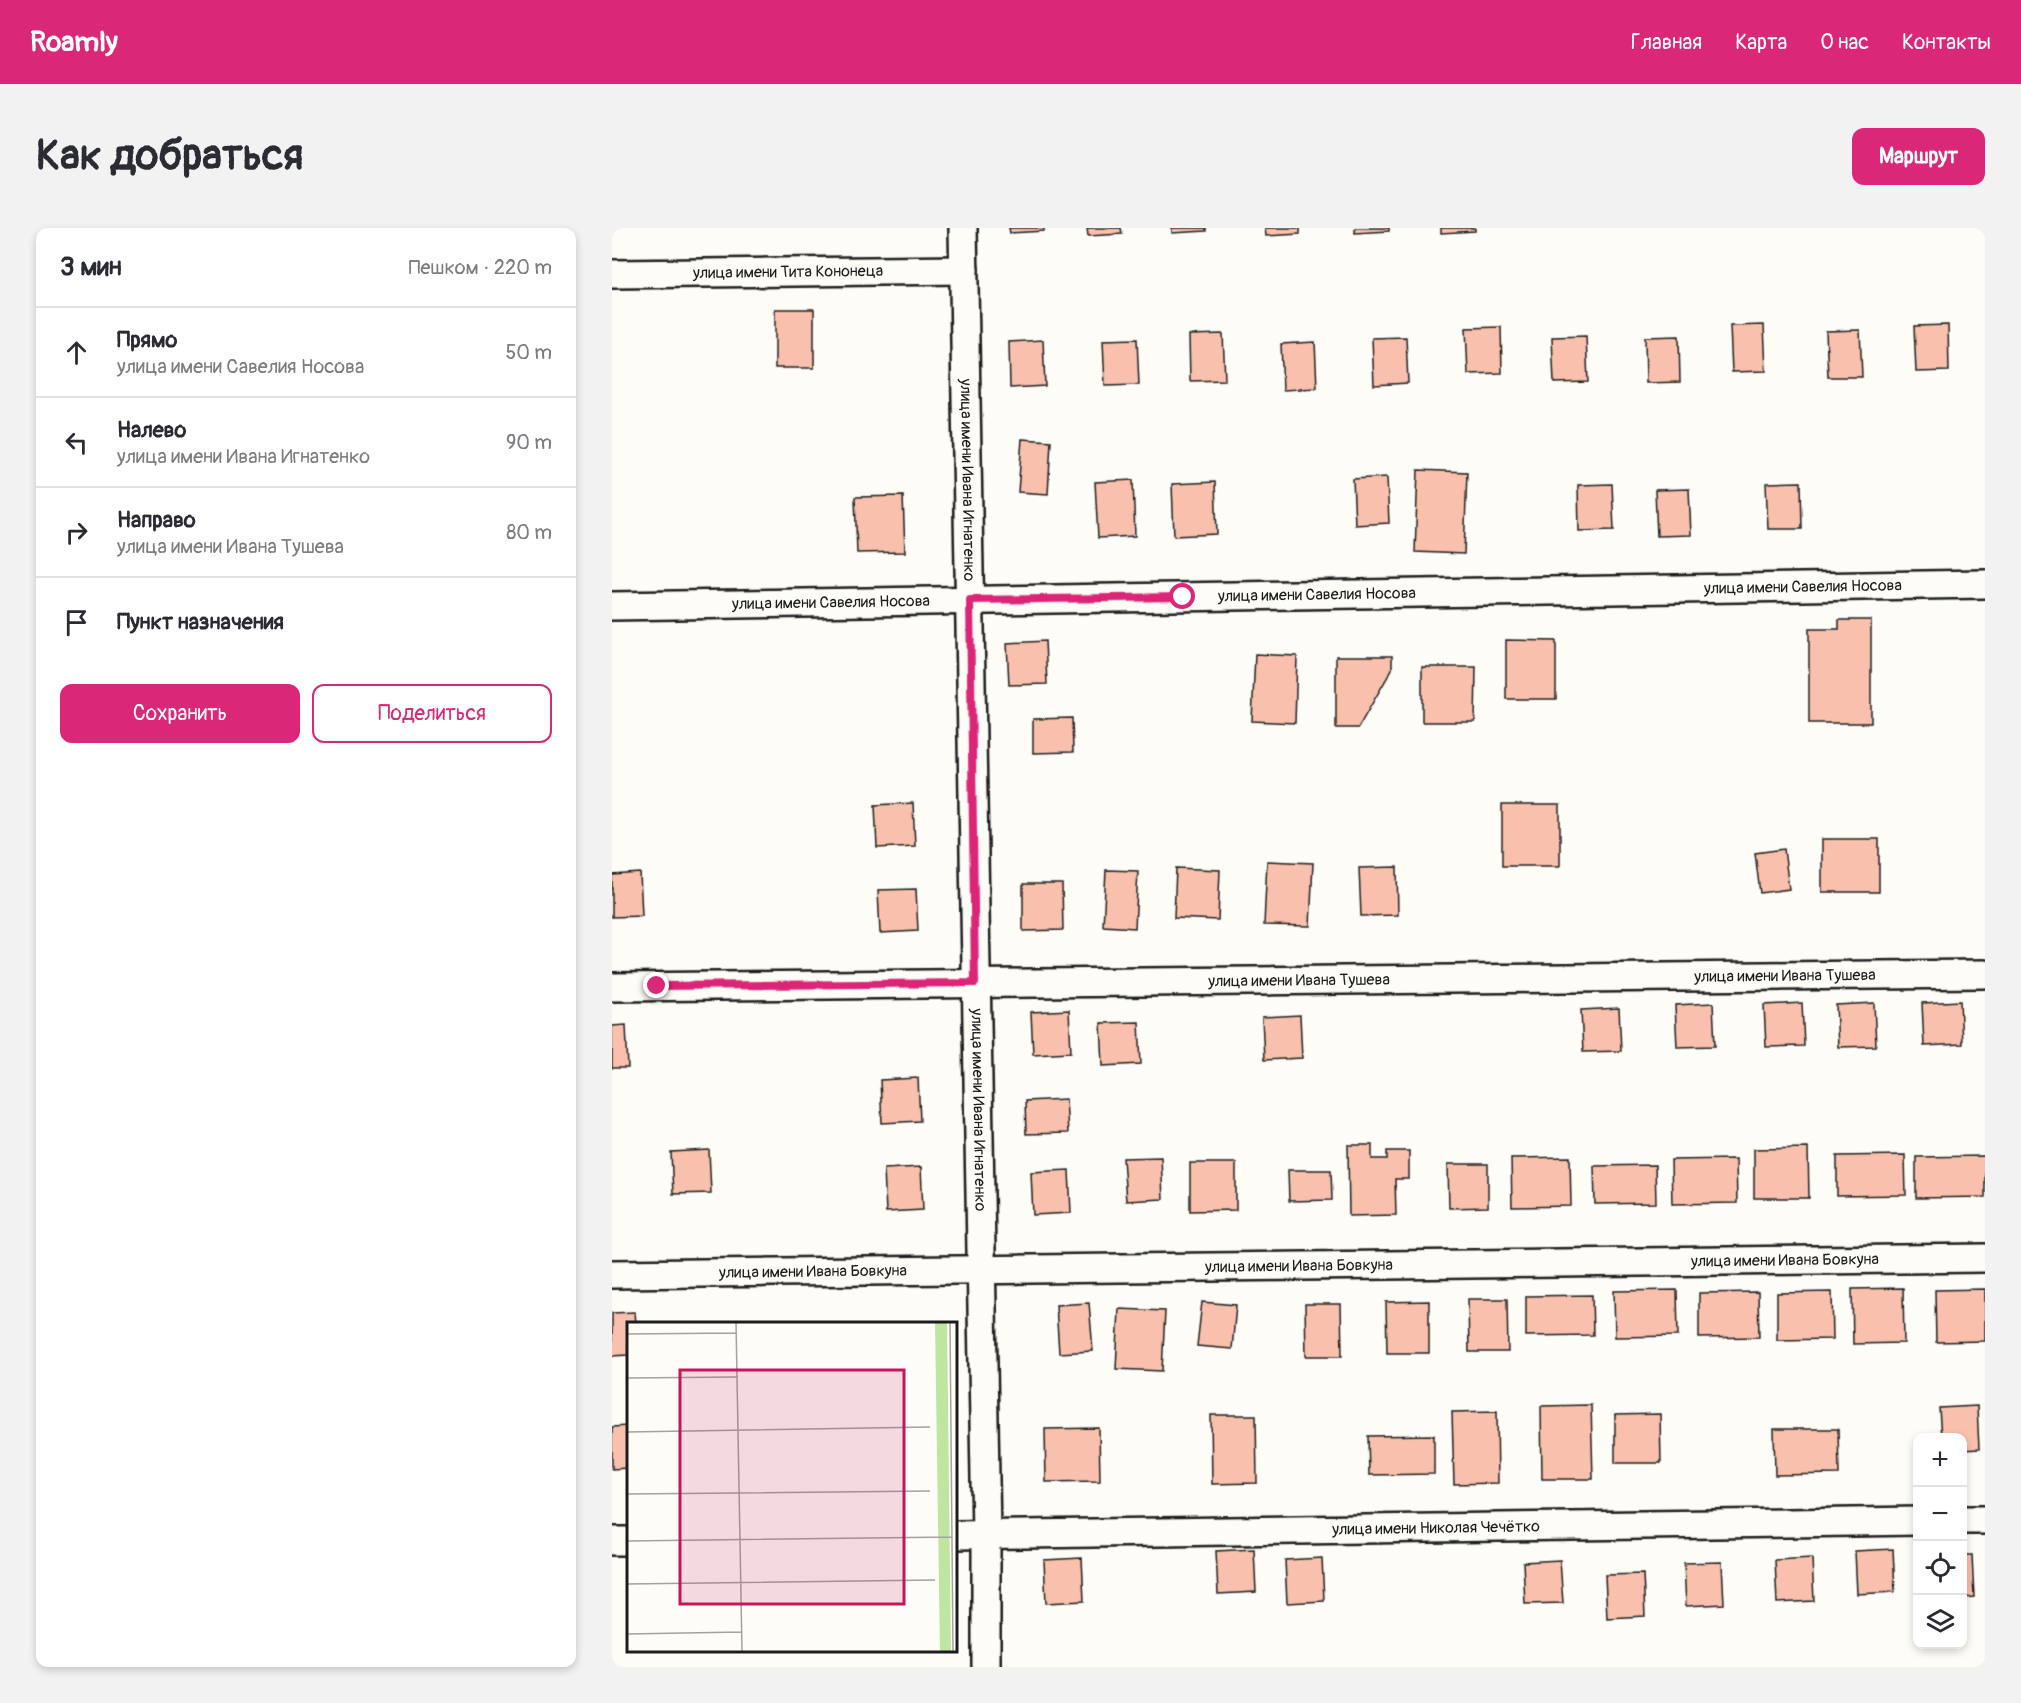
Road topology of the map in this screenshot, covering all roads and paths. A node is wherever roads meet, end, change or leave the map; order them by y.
1 (963, 228) edge
2 (964, 270) junction
3 (612, 274) edge
4 (1985, 584) edge
5 (970, 600) junction
6 (612, 606) edge
7 (1985, 974) edge
8 (975, 983) junction
9 (612, 987) edge
10 (1985, 1257) edge
11 (980, 1270) junction
12 (612, 1274) edge
13 (1967, 1520) edge
14 (1985, 1520) edge
15 (1913, 1521) edge
16 (957, 1535) edge
17 (986, 1535) junction
18 (986, 1667) edge

1 - 2 street, улица имени Ивана Игнатенко
2 - 3 street, улица имени Тита Кононеца
2 - 5 street, улица имени Ивана Игнатенко
4 - 5 street, улица имени Савелия Носова
5 - 6 street, улица имени Савелия Носова
5 - 8 street, улица имени Ивана Игнатенко
7 - 8 street, улица имени Ивана Тушева
8 - 9 street, улица имени Ивана Тушева
8 - 11 street, улица имени Ивана Игнатенко
10 - 11 street, улица имени Ивана Бовкуна
11 - 12 street, улица имени Ивана Бовкуна
11 - 17 street, улица имени Ивана Игнатенко
13 - 14 street
15 - 17 street, улица имени Николая Чечётко
16 - 17 street, улица имени Николая Чечётко
17 - 18 street, улица имени Ивана Игнатенко

